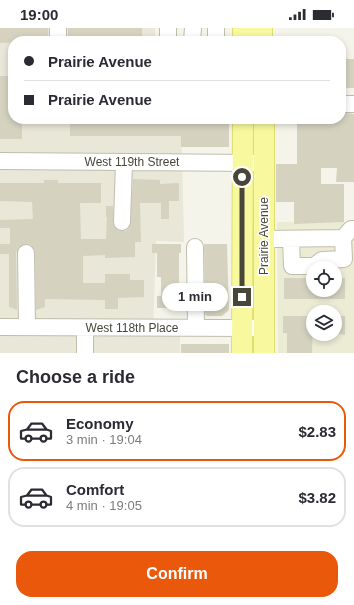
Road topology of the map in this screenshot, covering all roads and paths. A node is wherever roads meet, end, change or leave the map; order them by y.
1 (243, 124) edge
2 (264, 124) edge
3 (0, 161) edge
4 (124, 162) junction
5 (243, 163) junction
6 (264, 163) junction
7 (122, 222) dead end
8 (348, 234) edge
9 (264, 239) junction
10 (291, 239) junction
11 (196, 247) dead end
12 (26, 253) dead end
13 (0, 327) edge
14 (27, 327) junction
15 (85, 328) junction
16 (196, 328) junction
17 (242, 328) junction
18 (264, 328) junction
19 (85, 353) edge
20 (242, 353) edge
21 (264, 353) edge

1 - 5 main road, Prairie Avenue
2 - 6 main road, Prairie Avenue
3 - 4 street, West 119th Street
4 - 5 street, West 119th Street
4 - 7 street
5 - 6 street, West 119th Street
5 - 17 main road, Prairie Avenue
6 - 9 main road, Prairie Avenue
8 - 10 street
8 - 10 street
9 - 10 street
9 - 18 main road, Prairie Avenue
11 - 16 street
12 - 14 street
13 - 14 street, West 118th Place
14 - 15 street, West 118th Place
15 - 16 street, West 118th Place
15 - 19 street
16 - 17 street, West 118th Place
17 - 18 street, West 118th Place
17 - 20 main road, Prairie Avenue
18 - 21 main road, Prairie Avenue

